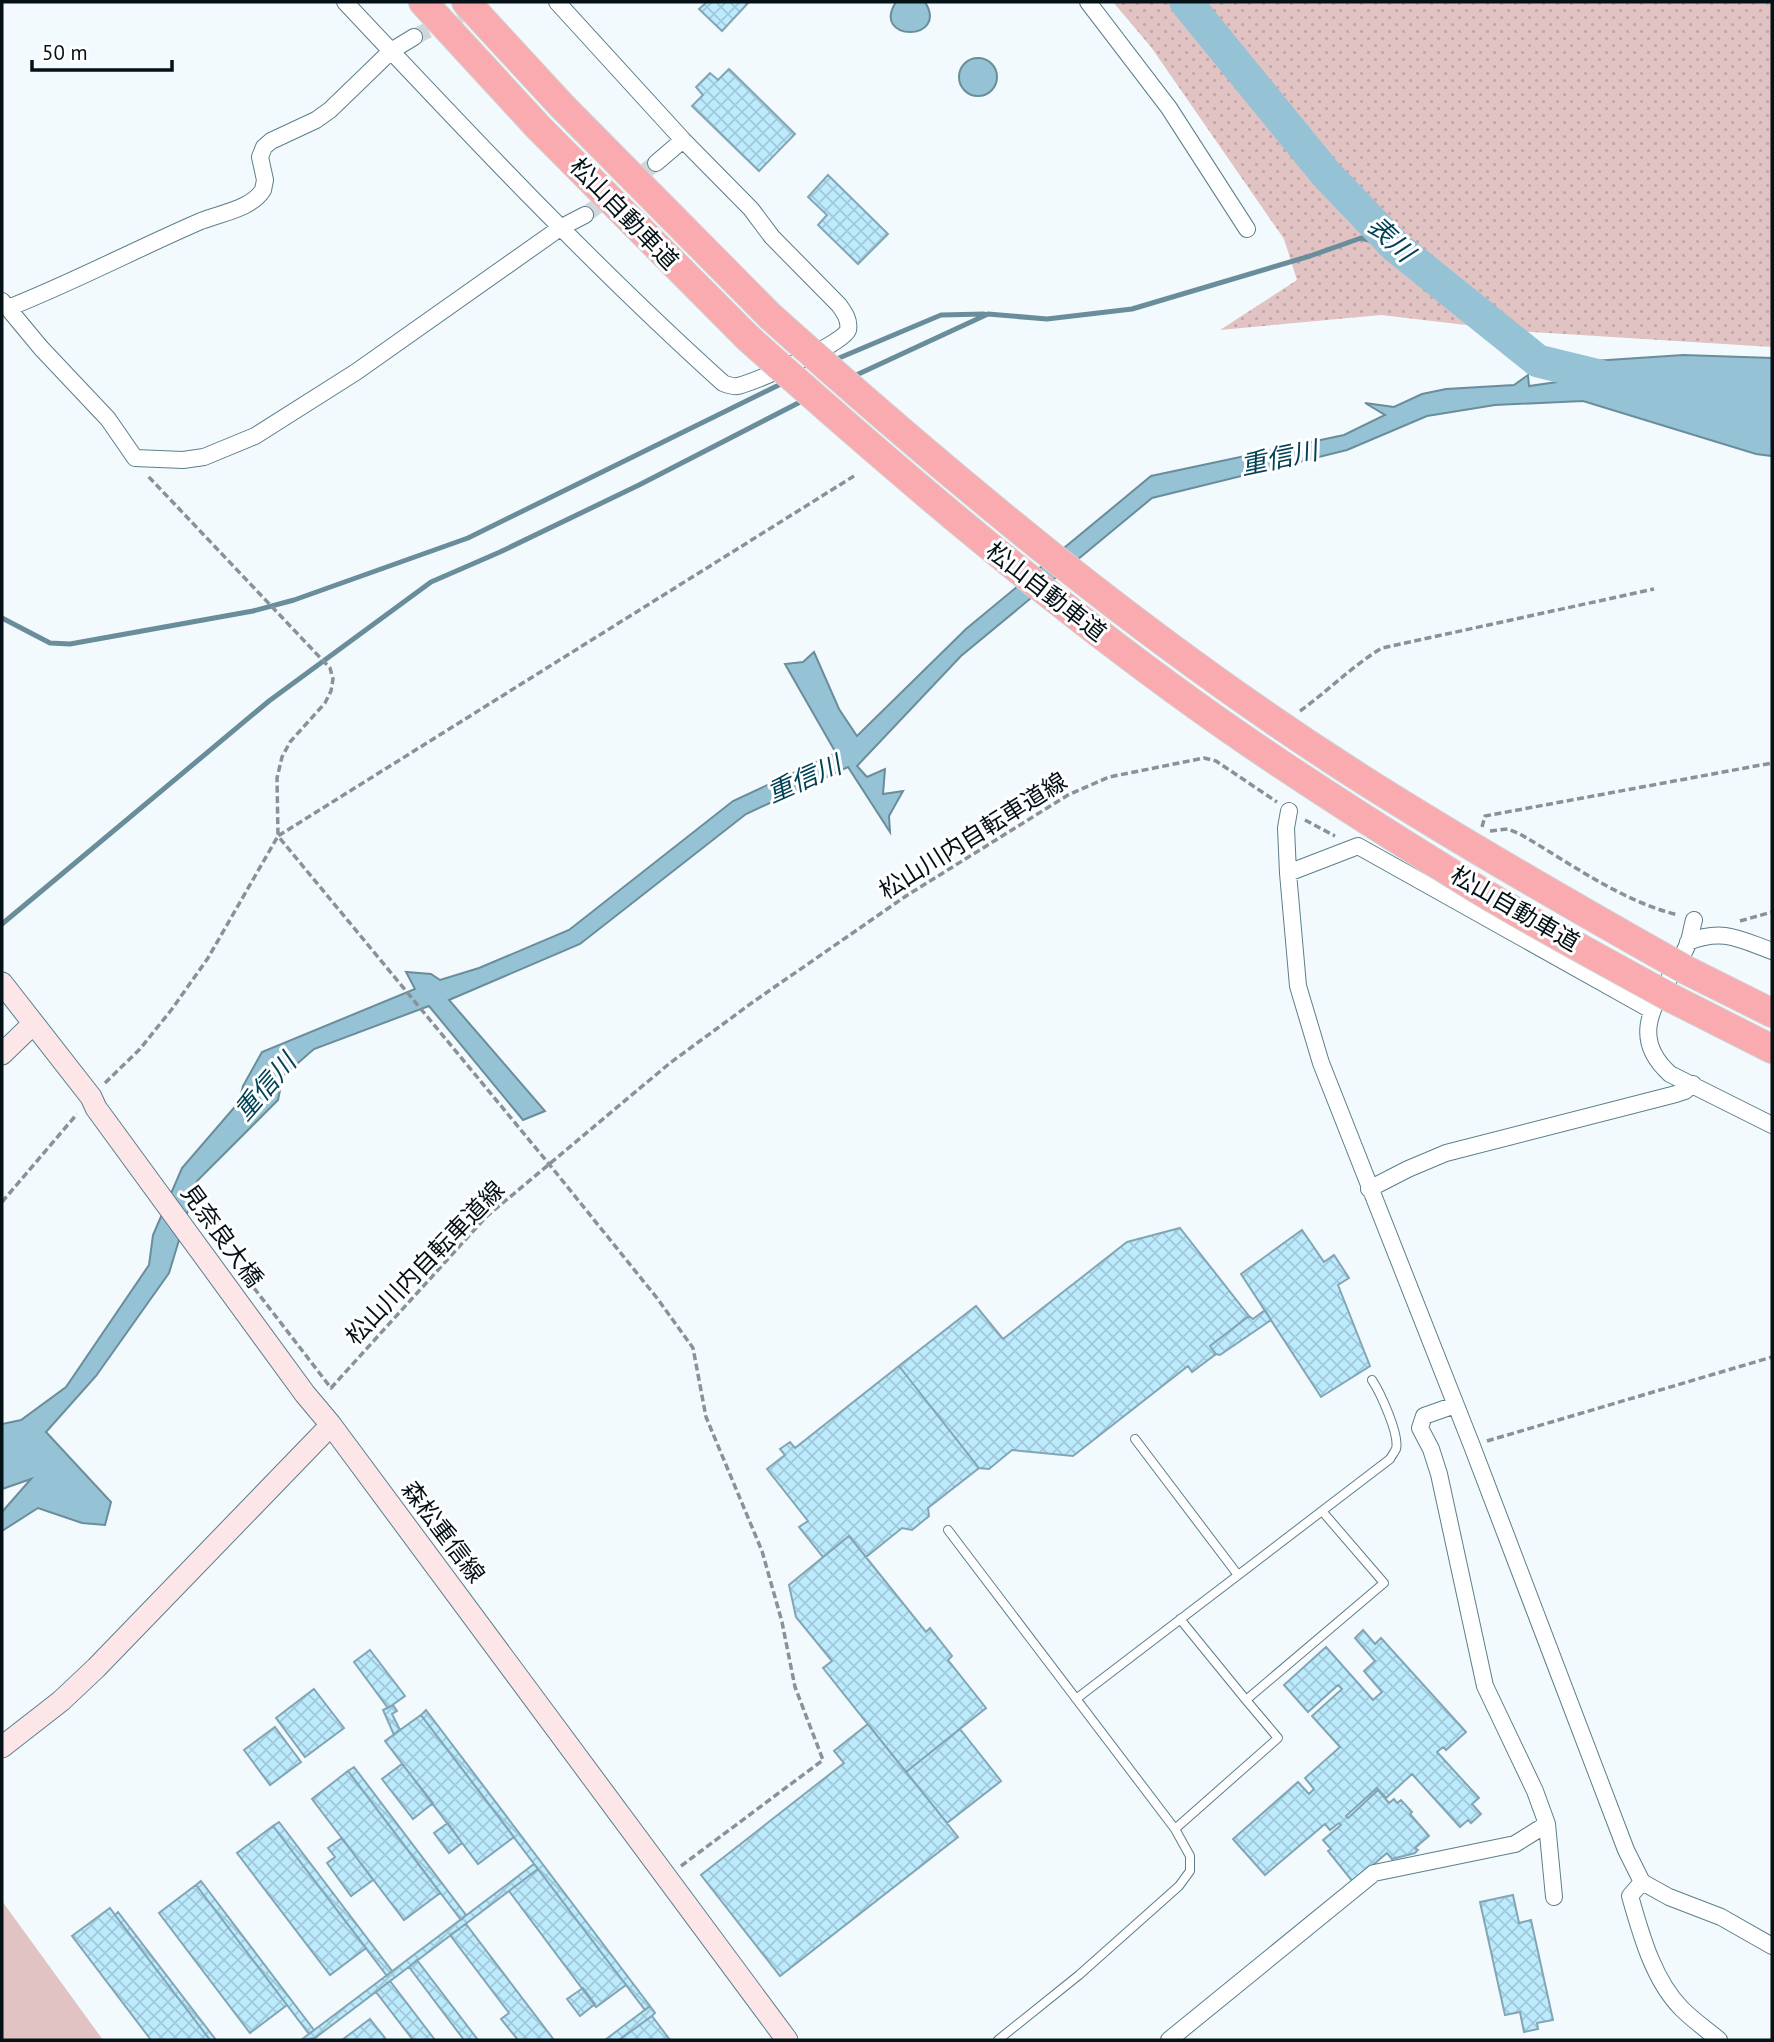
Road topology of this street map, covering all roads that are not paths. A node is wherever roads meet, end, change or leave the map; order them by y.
1 (345, 2) edge
2 (423, 2) edge
3 (466, 2) edge
4 (557, 2) edge
5 (1088, 2) edge
6 (414, 37) tunnel mouth
7 (391, 51) junction
8 (683, 140) junction
9 (656, 163) tunnel mouth
10 (584, 215) tunnel mouth
11 (560, 228) junction
12 (1247, 229) dead end
13 (5, 304) edge
14 (1289, 811) road end
15 (1288, 873) junction
16 (1694, 920) road end
17 (1688, 942) junction
18 (1772, 951) edge
19 (2, 983) edge
20 (1661, 1004) junction
21 (1772, 1013) edge
22 (33, 1024) junction
23 (1772, 1049) edge
24 (2, 1055) edge
25 (1693, 1084) junction
26 (1772, 1125) edge
27 (1369, 1189) junction
28 (1373, 1380) dead end
29 (1455, 1405) junction
30 (331, 1425) junction
31 (1135, 1439) dead end
32 (1322, 1511) junction
33 (948, 1530) dead end
34 (1238, 1575) junction
35 (1180, 1619) junction
36 (1076, 1699) junction
37 (1246, 1700) junction
38 (2, 1747) edge
39 (1547, 1824) junction
40 (1175, 1829) junction
41 (1642, 1882) junction
42 (1555, 1897) dead end
43 (1772, 1947) edge
44 (787, 2040) edge
45 (998, 2040) edge
46 (1169, 2040) edge
47 (1719, 2040) edge

1 - 7 street
2 - 20 highway, 松山自動車道, bridge
3 - 21 highway, 松山自動車道, bridge
4 - 8 street
5 - 12 street
6 - 7 street
7 - 11 street
7 - 13 street
8 - 9 street
8 - 11 street
10 - 11 street
11 - 13 street
14 - 15 street
15 - 20 street
15 - 27 street
16 - 17 street
17 - 18 street
17 - 20 street
19 - 22 main road, 見奈良大橋
20 - 23 highway, 松山自動車道
20 - 25 street
22 - 24 main road
22 - 30 main road, 見奈良大橋
25 - 26 street
25 - 27 street
27 - 29 street
28 - 32 lane
29 - 39 street
29 - 41 street
30 - 38 main road
30 - 44 main road, 森松重信線
31 - 34 lane
32 - 34 lane
32 - 37 lane
33 - 36 lane
34 - 35 lane
35 - 36 lane
35 - 37 lane
36 - 40 lane
37 - 40 lane
39 - 42 street
39 - 46 street
40 - 45 lane
41 - 43 street
41 - 47 street

